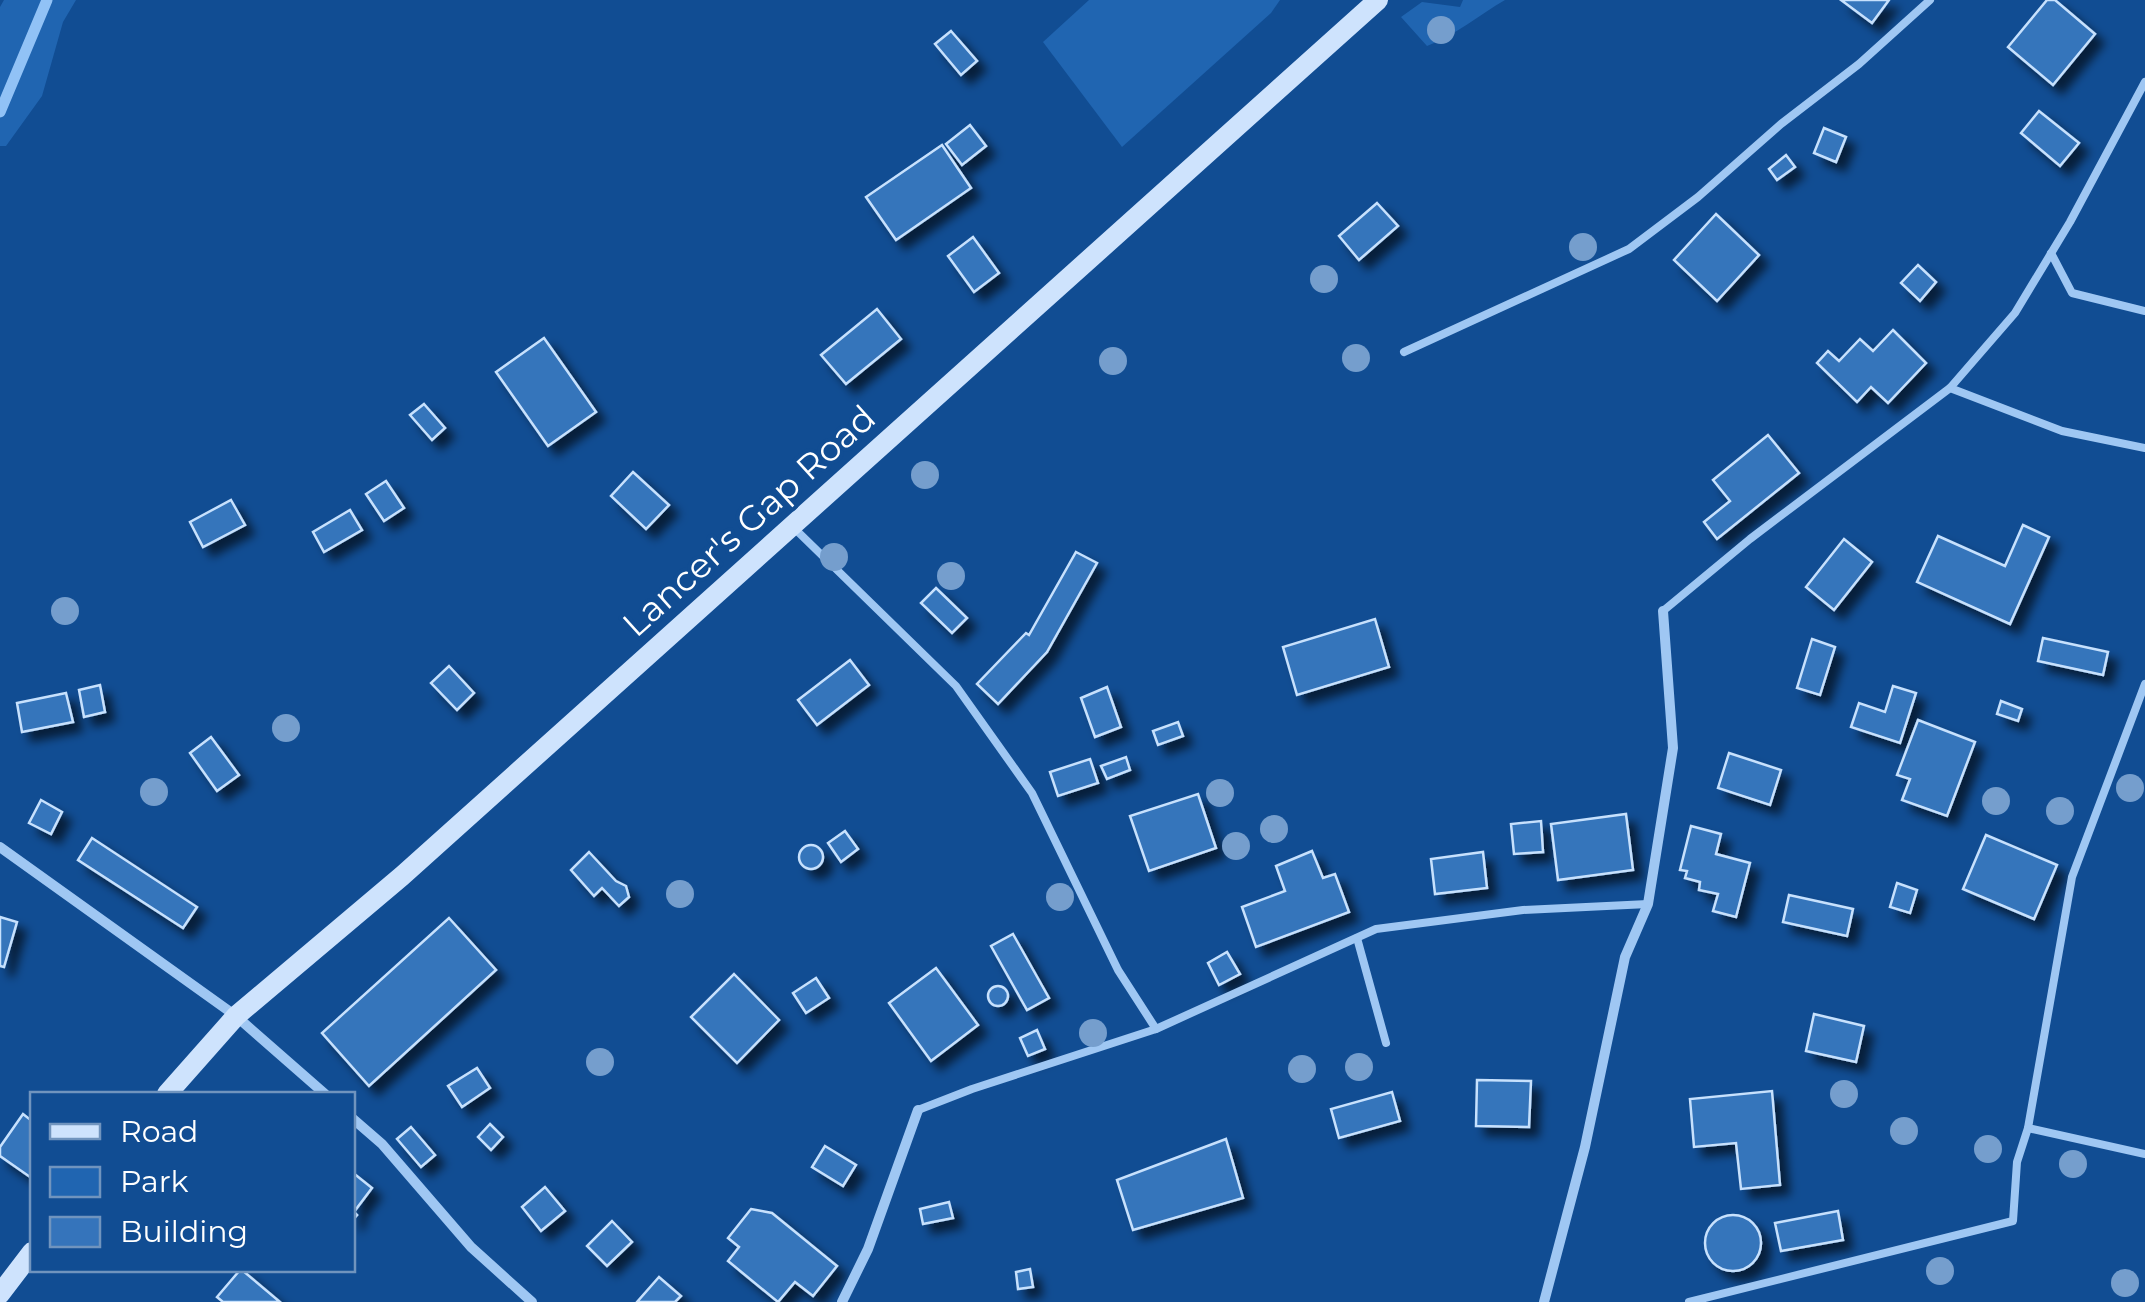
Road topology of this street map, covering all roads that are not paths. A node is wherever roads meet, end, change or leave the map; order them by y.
1 (1378, 0) edge
2 (1930, 0) edge
3 (2145, 82) edge
4 (2052, 253) junction
5 (2145, 311) edge
6 (1404, 352) dead end
7 (1950, 388) junction
8 (2145, 448) edge
9 (790, 525) junction
10 (1664, 612) joint
11 (2145, 684) edge
12 (0, 847) edge
13 (1648, 904) junction
14 (1356, 938) junction
15 (236, 1016) junction
16 (1156, 1029) junction
17 (1386, 1043) dead end
18 (169, 1092) edge
19 (324, 1092) edge
20 (918, 1110) joint
21 (355, 1121) edge
22 (2028, 1128) junction
23 (2145, 1154) edge
24 (30, 1255) edge
25 (0, 1294) edge
26 (532, 1302) edge
27 (842, 1302) edge
28 (1544, 1302) edge
29 (1689, 1302) edge

1 - 9 main road, Lancer's Gap Road
2 - 6 lane
3 - 4 lane
4 - 5 lane
4 - 7 lane
7 - 8 lane
7 - 10 lane
9 - 15 main road, Lancer's Gap Road
9 - 16 lane
10 - 13 street
11 - 22 lane
12 - 15 street
13 - 14 lane
13 - 28 street
14 - 16 lane
14 - 17 lane
15 - 18 main road, Lancer's Gap Road
15 - 19 street
16 - 20 lane
20 - 27 street
21 - 26 street
22 - 23 lane
22 - 29 lane
24 - 25 main road

